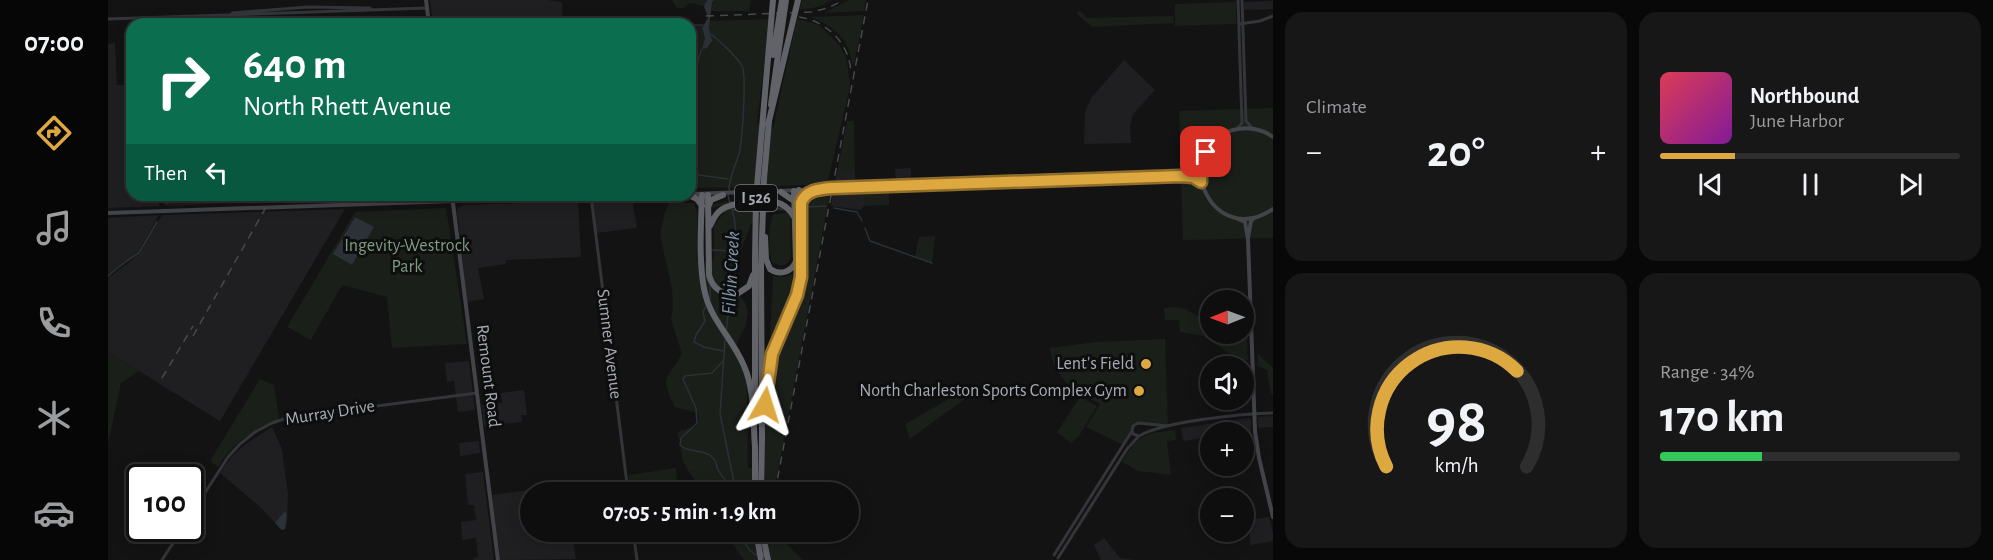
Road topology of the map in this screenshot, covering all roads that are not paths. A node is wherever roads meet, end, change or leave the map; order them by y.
1 (426, 0) edge
2 (773, 0) edge
3 (784, 0) edge
4 (798, 0) edge
5 (1240, 0) edge
6 (427, 8) junction
7 (1273, 16) edge
8 (155, 18) edge
9 (428, 18) edge
10 (126, 19) edge
11 (108, 20) edge
12 (1240, 24) junction
13 (768, 125) junction
14 (1252, 128) junction
15 (1237, 129) junction
16 (1272, 136) edge
17 (761, 137) junction
18 (1201, 167) junction
19 (1181, 176) junction
20 (1201, 182) junction
21 (818, 189) junction
22 (797, 191) junction
23 (781, 192) junction
24 (696, 195) edge
25 (705, 195) junction
26 (723, 195) junction
27 (696, 198) edge
28 (452, 201) joint
29 (592, 201) edge
30 (763, 203) junction
31 (798, 203) junction
32 (705, 207) junction
33 (1273, 209) edge
34 (108, 213) edge
35 (1236, 218) junction
36 (1254, 218) junction
37 (795, 221) junction
38 (708, 235) junction
39 (1248, 238) junction
40 (799, 245) junction
41 (705, 257) junction
42 (755, 259) junction
43 (477, 393) junction
44 (1254, 413) junction
45 (1273, 413) edge
46 (1140, 423) junction
47 (1168, 426) junction
48 (1132, 431) junction
49 (1144, 433) junction
50 (1139, 436) junction
51 (762, 440) junction
52 (755, 448) junction
53 (627, 482) edge
54 (755, 482) edge
55 (761, 482) edge
56 (204, 494) edge
57 (1273, 517) edge
58 (174, 542) edge
59 (635, 542) edge
60 (758, 542) edge
61 (764, 542) edge
62 (1053, 555) dead end
63 (1058, 558) dead end
64 (162, 560) edge
65 (498, 560) edge
66 (637, 560) edge
67 (761, 560) edge
68 (768, 560) edge

1 - 6 main road
2 - 17 highway, bridge
3 - 13 highway, I 526, bridge
3 - 17 highway, I 526, bridge
4 - 13 highway, bridge
5 - 12 street
6 - 8 street
6 - 9 main road
7 - 12 street
10 - 11 street
12 - 14 street
12 - 15 street
13 - 30 highway, I 526, bridge
14 - 15 main road
14 - 16 main road
15 - 18 main road
17 - 42 highway, I 526, bridge
18 - 19 main road
18 - 20 main road
19 - 20 main road
19 - 21 main road
20 - 35 main road
21 - 22 main road
21 - 31 highway
22 - 23 main road
22 - 31 highway
23 - 26 main road
23 - 31 highway
24 - 25 main road
25 - 26 main road
25 - 32 highway
26 - 32 highway
27 - 32 highway
28 - 34 main road
28 - 43 main road, Remount Road
29 - 53 street, Sumner Avenue
30 - 40 highway, bridge
30 - 51 highway, I 526, bridge
31 - 37 highway
31 - 40 highway
32 - 38 highway
32 - 41 highway
33 - 36 main road
35 - 36 main road
35 - 39 main road
36 - 39 main road
37 - 38 highway
37 - 40 highway
38 - 41 highway
39 - 44 main road
40 - 51 highway, bridge
41 - 42 highway
41 - 52 highway
42 - 52 highway, I 526
43 - 56 street, Murray Drive
43 - 65 main road, Remount Road
44 - 45 street
44 - 47 street
44 - 57 main road
46 - 47 street
46 - 48 street
46 - 49 street
47 - 49 street
48 - 50 street
48 - 62 street
49 - 50 street
50 - 63 street
51 - 55 highway, I 526
52 - 54 highway, I 526
58 - 64 street
59 - 66 street
60 - 67 highway
61 - 68 highway, bridge

